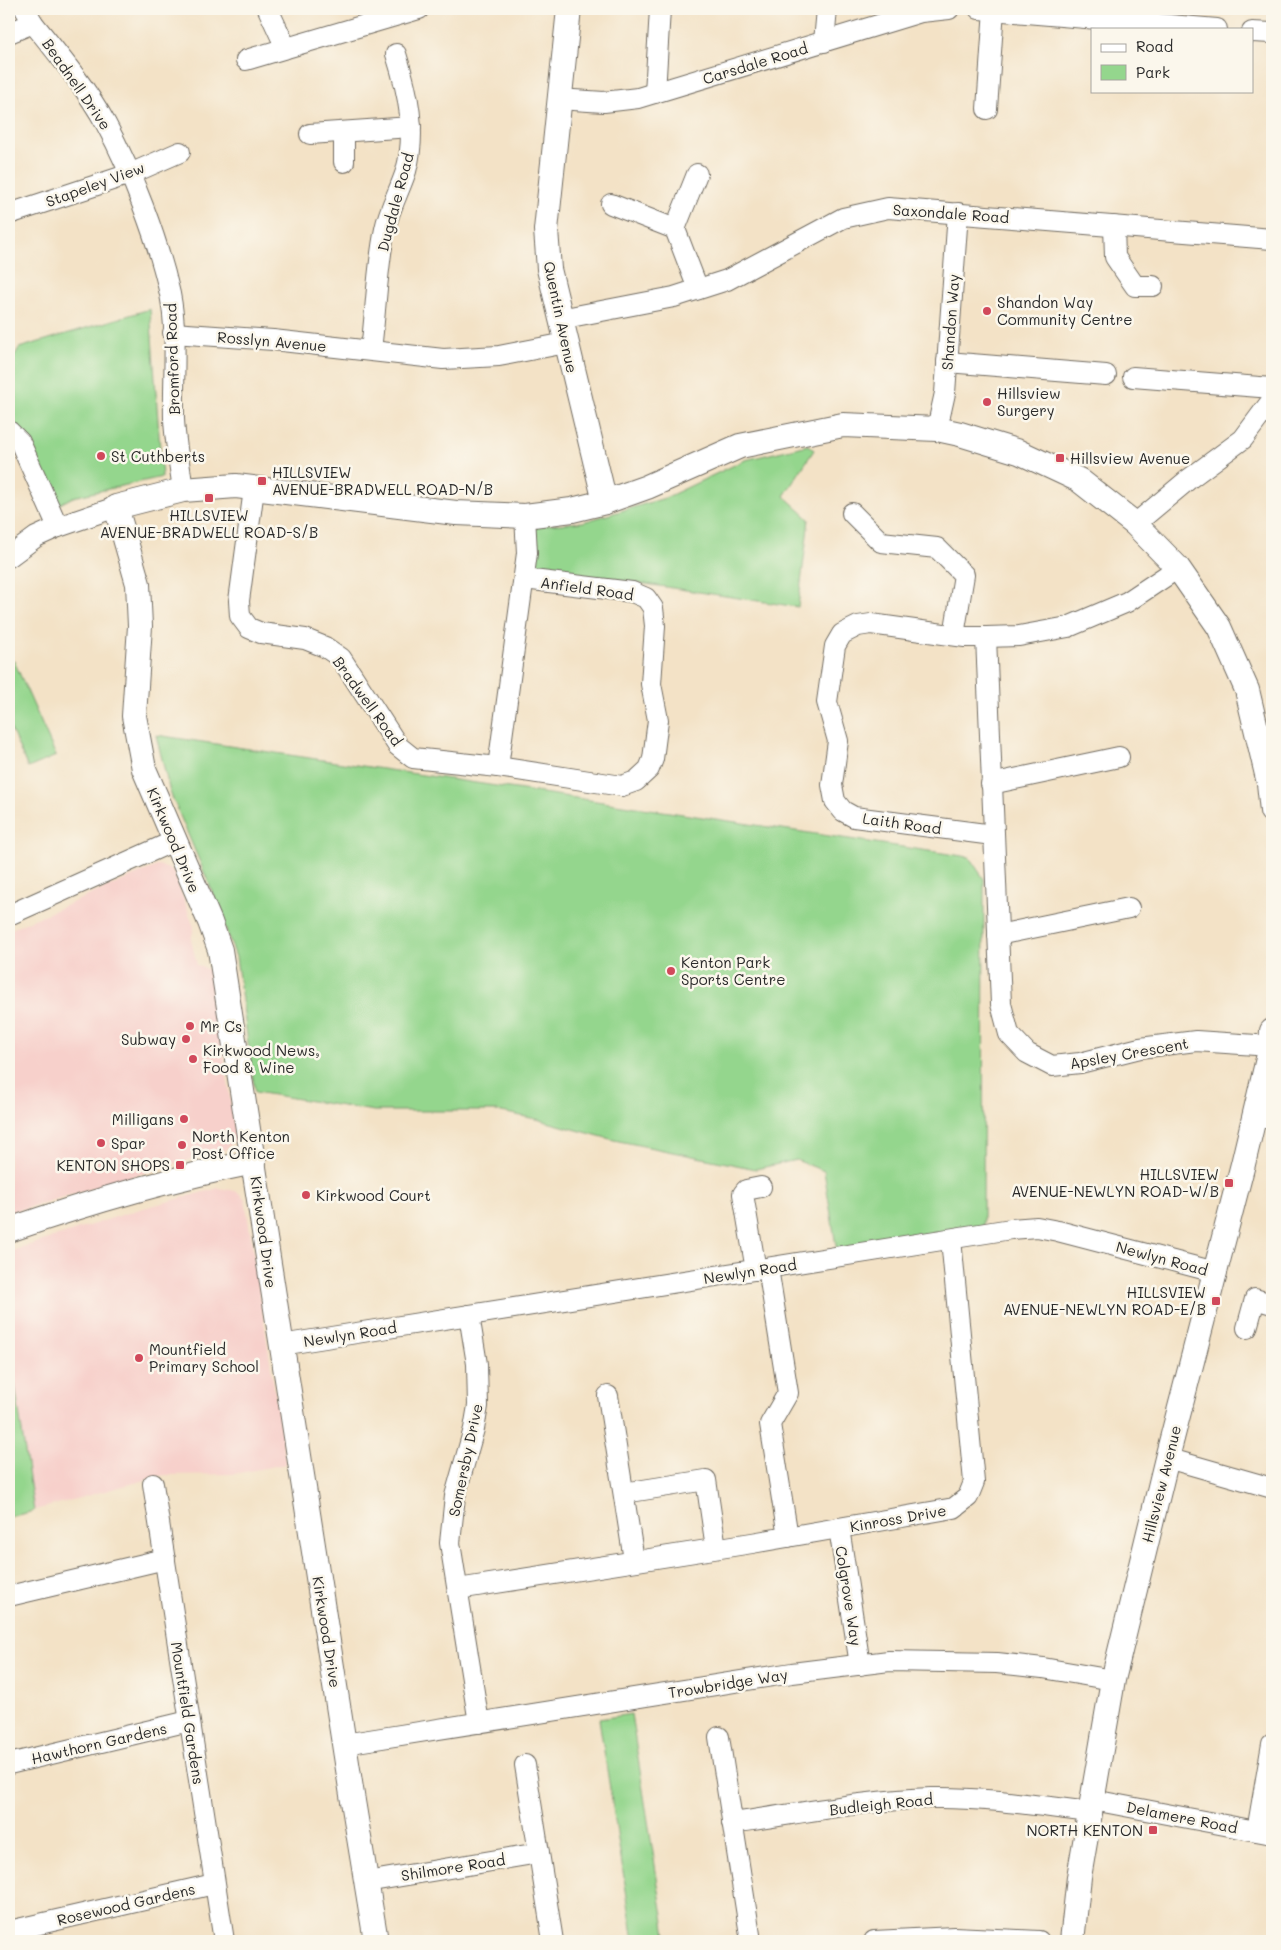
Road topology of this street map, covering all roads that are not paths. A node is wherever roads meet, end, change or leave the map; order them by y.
1 (268, 9) edge
2 (419, 9) edge
3 (569, 9) edge
4 (660, 9) edge
5 (827, 9) edge
6 (949, 9) edge
7 (989, 9) edge
8 (29, 16) edge
9 (1206, 28) edge
10 (9, 32) edge
11 (1254, 32) edge
12 (1272, 33) edge
13 (824, 42) junction
14 (286, 48) junction
15 (396, 54) dead end
16 (246, 60) dead end
17 (655, 93) junction
18 (558, 99) junction
19 (987, 110) dead end
20 (410, 127) junction
21 (344, 132) junction
22 (310, 134) dead end
23 (180, 152) dead end
24 (344, 162) dead end
25 (130, 174) junction
26 (697, 174) dead end
27 (611, 204) dead end
28 (958, 213) junction
29 (9, 214) edge
30 (1114, 226) junction
31 (675, 230) junction
32 (1272, 239) edge
33 (1153, 286) dead end
34 (698, 289) junction
35 (560, 319) junction
36 (173, 333) junction
37 (566, 343) junction
38 (371, 350) junction
39 (947, 362) junction
40 (1106, 375) dead end
41 (1133, 377) dead end
42 (1272, 388) edge
43 (1272, 400) edge
44 (937, 429) junction
45 (9, 431) edge
46 (254, 489) junction
47 (183, 490) junction
48 (605, 502) junction
49 (116, 507) junction
50 (852, 513) dead end
51 (525, 516) junction
52 (1135, 524) junction
53 (58, 527) junction
54 (9, 557) edge
55 (1178, 568) junction
56 (524, 579) junction
57 (954, 635) junction
58 (986, 637) junction
59 (1118, 757) dead end
60 (498, 766) junction
61 (991, 784) junction
62 (1272, 810) edge
63 (993, 835) junction
64 (174, 841) junction
65 (1129, 908) dead end
66 (9, 915) edge
67 (998, 935) junction
68 (1272, 1038) edge
69 (1263, 1118) edge
70 (254, 1162) junction
71 (761, 1187) dead end
72 (9, 1230) edge
73 (951, 1239) junction
74 (762, 1269) junction
75 (1215, 1272) junction
76 (1272, 1304) edge
77 (469, 1315) junction
78 (1247, 1328) dead end
79 (281, 1345) junction
80 (608, 1396) dead end
81 (1167, 1458) junction
82 (153, 1484) dead end
83 (1272, 1488) edge
84 (624, 1493) junction
85 (839, 1528) junction
86 (788, 1537) junction
87 (716, 1548) junction
88 (165, 1559) junction
89 (634, 1560) junction
90 (458, 1589) junction
91 (9, 1596) edge
92 (860, 1665) junction
93 (1113, 1680) junction
94 (190, 1721) junction
95 (479, 1723) junction
96 (719, 1737) dead end
97 (344, 1744) junction
98 (1272, 1744) edge
99 (9, 1764) edge
100 (525, 1765) dead end
101 (1092, 1806) junction
102 (732, 1823) junction
103 (1264, 1833) edge
104 (539, 1853) junction
105 (366, 1882) junction
106 (214, 1884) junction
107 (9, 1932) edge
108 (224, 1941) edge
109 (376, 1941) edge
110 (553, 1941) edge
111 (751, 1941) edge
112 (874, 1941) edge
113 (1038, 1941) edge
114 (1072, 1941) edge

1 - 14 street
2 - 14 street
3 - 18 street, Quentin Avenue
4 - 17 street
5 - 13 street
6 - 13 street, Carsdale Road
7 - 9 street
7 - 19 street
8 - 10 street, Beadnell Drive
8 - 25 street, Beadnell Drive
11 - 12 street
13 - 17 street, Carsdale Road
14 - 16 street
15 - 20 street, Dugdale Road
17 - 18 street, Carsdale Road
18 - 35 street, Quentin Avenue
20 - 21 street
20 - 38 street, Dugdale Road
21 - 22 street
21 - 24 street
23 - 25 street, Stapeley View
25 - 29 street, Stapeley View
25 - 36 street, Bromford Road
26 - 31 street
27 - 31 street
28 - 30 street, Saxondale Road
28 - 34 street, Saxondale Road
28 - 39 street, Shandon Way
30 - 32 street, Saxondale Road
30 - 33 street
31 - 34 street
34 - 35 street, Saxondale Road
35 - 37 street, Quentin Avenue
36 - 38 street, Rosslyn Avenue
36 - 47 street, Bromford Road
37 - 38 street, Rosslyn Avenue
37 - 48 street, Quentin Avenue
39 - 40 street
39 - 44 street, Shandon Way
41 - 42 street
43 - 52 street
44 - 48 street
44 - 52 street
45 - 53 street
46 - 47 street
46 - 51 street
46 - 60 street, Bradwell Road
47 - 49 street
48 - 51 street
49 - 53 street
49 - 64 street, Kirkwood Drive
50 - 57 street
51 - 56 street
52 - 55 street
53 - 54 street
55 - 58 street
55 - 62 street
56 - 60 street
56 - 60 street, Anfield Road
57 - 58 street, Laith Road
57 - 63 street, Laith Road
58 - 61 street, Apsley Crescent
59 - 61 street
61 - 63 street, Apsley Crescent
63 - 67 street, Apsley Crescent
64 - 66 street
64 - 70 street, Kirkwood Drive
65 - 67 street
67 - 68 street, Apsley Crescent
68 - 69 street, Hillsview Avenue
69 - 75 street, Hillsview Avenue
70 - 72 street
70 - 79 street, Kirkwood Drive
71 - 74 street
73 - 74 street, Newlyn Road
73 - 75 street, Newlyn Road
73 - 85 street, Kinross Drive
74 - 77 street, Newlyn Road
74 - 86 street
75 - 81 street, Hillsview Avenue
76 - 78 street
77 - 79 street, Newlyn Road
77 - 90 street, Somersby Drive
79 - 97 street, Kirkwood Drive
80 - 84 street
81 - 83 street
81 - 93 street, Hillsview Avenue
82 - 88 street, Mountfield Gardens
84 - 87 street
84 - 89 street
85 - 86 street, Kinross Drive
85 - 92 street, Colgrove Way
86 - 87 street, Kinross Drive
87 - 89 street, Kinross Drive
88 - 91 street
88 - 94 street, Mountfield Gardens
89 - 90 street, Kinross Drive
90 - 95 street, Somersby Drive
92 - 93 street, Trowbridge Way
92 - 95 street, Trowbridge Way
93 - 101 street, Hillsview Avenue
94 - 99 street, Hawthorn Gardens
94 - 106 street, Mountfield Gardens
95 - 97 street, Trowbridge Way
96 - 102 street
97 - 105 street, Kirkwood Drive
98 - 103 street
100 - 104 street
101 - 102 street, Budleigh Road
101 - 103 street, Delamere Road
101 - 114 street, Hillsview Avenue
102 - 111 street
104 - 105 street, Shilmore Road
104 - 110 street
105 - 109 street, Kirkwood Drive
106 - 107 street, Rosewood Gardens
106 - 108 street, Mountfield Gardens
112 - 113 street

